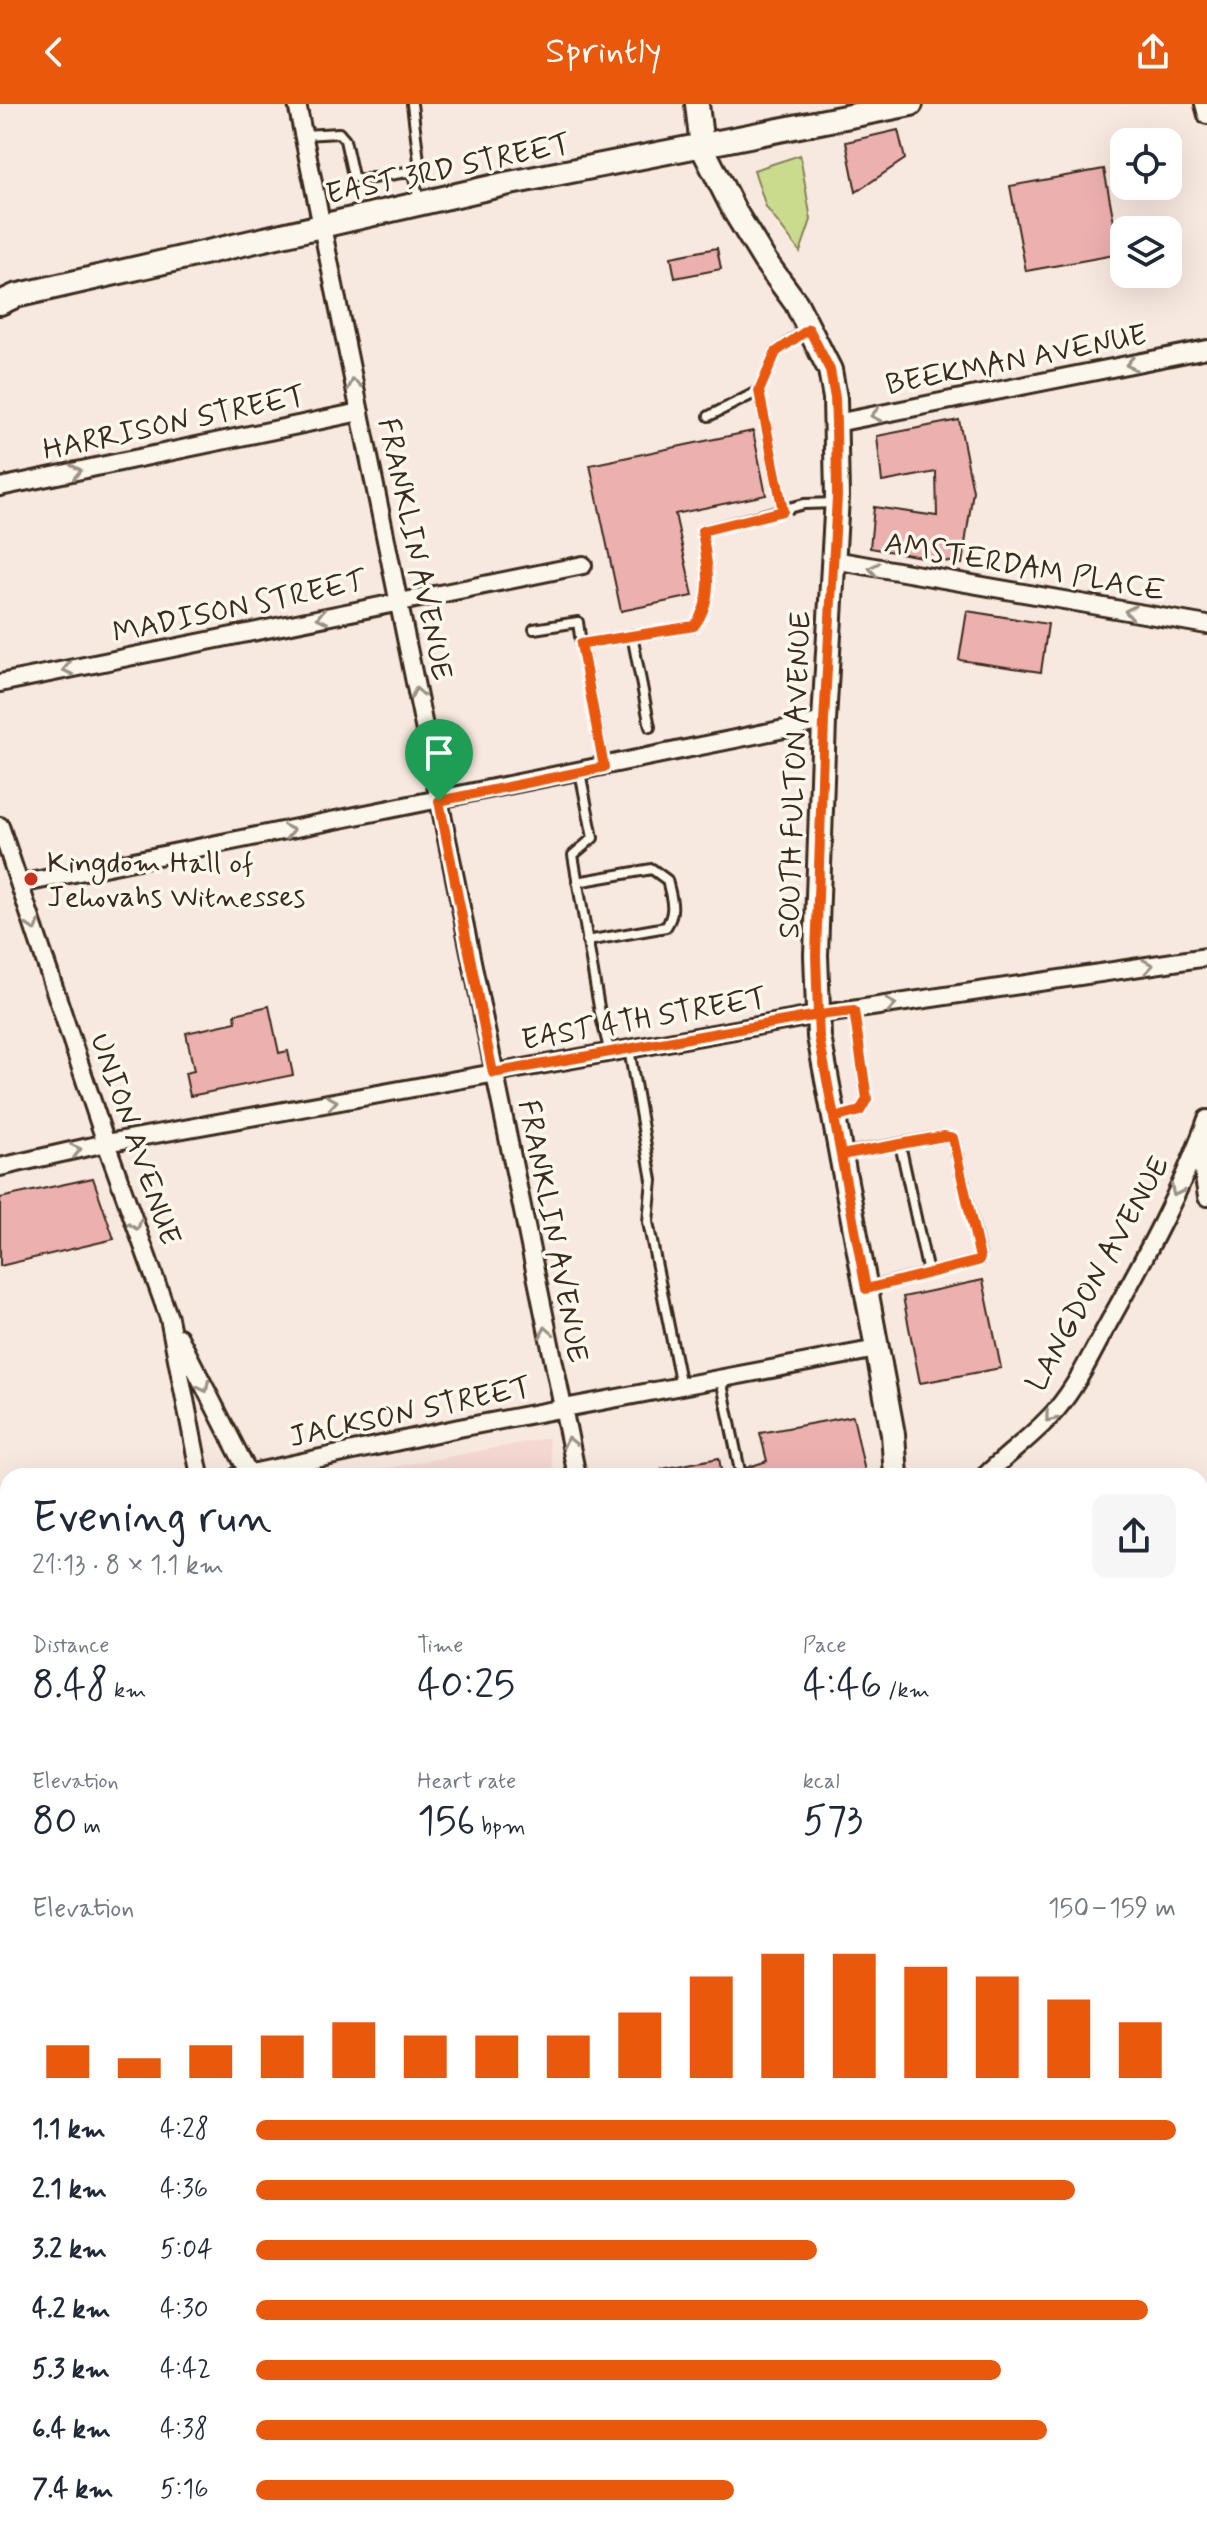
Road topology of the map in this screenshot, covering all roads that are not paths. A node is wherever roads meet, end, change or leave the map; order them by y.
1 (297, 104) edge
2 (412, 104) edge
3 (697, 104) edge
4 (1204, 104) edge
5 (897, 106) edge
6 (1207, 115) edge
7 (303, 135) junction
8 (702, 147) junction
9 (412, 171) junction
10 (420, 203) junction
11 (321, 226) junction
12 (0, 303) edge
13 (809, 329) junction
14 (1207, 349) edge
15 (759, 391) junction
16 (360, 412) junction
17 (709, 416) dead end
18 (836, 423) junction
19 (0, 487) edge
20 (836, 503) junction
21 (783, 511) junction
22 (834, 560) junction
23 (583, 565) dead end
24 (399, 601) junction
25 (1207, 625) edge
26 (534, 629) dead end
27 (632, 635) junction
28 (581, 644) junction
29 (0, 683) edge
30 (824, 721) junction
31 (650, 727) dead end
32 (604, 767) junction
33 (580, 772) junction
34 (439, 801) junction
35 (0, 826) edge
36 (577, 882) junction
37 (20, 884) junction
38 (587, 941) junction
39 (1207, 957) edge
40 (854, 1011) junction
41 (818, 1015) junction
42 (629, 1049) junction
43 (610, 1053) junction
44 (493, 1073) junction
45 (834, 1118) junction
46 (1207, 1119) edge
47 (106, 1143) junction
48 (1199, 1143) junction
49 (900, 1144) junction
50 (841, 1155) junction
51 (0, 1167) edge
52 (1207, 1197) edge
53 (928, 1273) junction
54 (866, 1289) junction
55 (169, 1318) junction
56 (877, 1349) junction
57 (721, 1379) junction
58 (681, 1386) junction
59 (562, 1409) junction
60 (198, 1468) edge
61 (243, 1468) edge
62 (278, 1468) edge
63 (575, 1468) edge
64 (739, 1468) edge
65 (895, 1468) edge
66 (993, 1468) edge

1 - 7 street, FRANKLIN AVENUE
2 - 9 lane
3 - 8 main road, SOUTH FULTON AVENUE
4 - 6 street
5 - 8 main road, EAST 3RD STREET
7 - 9 lane
7 - 11 street, FRANKLIN AVENUE
8 - 10 main road, EAST 3RD STREET
8 - 13 main road, SOUTH FULTON AVENUE
9 - 10 lane
10 - 11 main road, EAST 3RD STREET
11 - 12 main road, EAST 3RD STREET
16 -> 11 street, FRANKLIN AVENUE
13 - 15 lane
13 - 18 main road, SOUTH FULTON AVENUE
14 -> 18 street, BEEKMAN AVENUE
15 - 17 lane
15 - 21 lane
19 -> 16 street, HARRISON STREET
16 - 24 street, FRANKLIN AVENUE
18 - 20 main road, SOUTH FULTON AVENUE
20 - 21 lane
20 - 22 main road, SOUTH FULTON AVENUE
21 - 27 lane
25 -> 22 street, AMSTERDAM PLACE
22 - 30 main road, SOUTH FULTON AVENUE
23 - 24 street, MADISON STREET
24 -> 29 street, MADISON STREET
34 -> 24 street, FRANKLIN AVENUE
26 - 28 lane
27 - 28 lane
27 - 31 lane
28 - 32 lane
30 - 32 street
30 - 41 main road, SOUTH FULTON AVENUE
32 - 33 street
33 - 34 street
33 - 36 lane
37 -> 34 street
34 - 44 street, FRANKLIN AVENUE
35 - 37 street, UNION AVENUE
36 - 38 lane
36 - 38 lane
37 -> 47 street, UNION AVENUE
38 - 43 lane
40 -> 39 street, EAST 4TH STREET
40 - 41 street, EAST 4TH STREET
40 - 45 lane
41 - 42 street, EAST 4TH STREET
41 - 45 main road, SOUTH FULTON AVENUE
42 - 43 street, EAST 4TH STREET
42 - 58 lane
43 - 44 street, EAST 4TH STREET
47 -> 44 street, EAST 4TH STREET
59 -> 44 street, FRANKLIN AVENUE
45 - 50 main road, SOUTH FULTON AVENUE
46 - 48 street, LANGDON AVENUE
51 -> 47 street, EAST 4TH STREET
47 -> 55 street, UNION AVENUE
48 - 52 street
48 -> 66 street, LANGDON AVENUE
49 - 50 lane
49 - 53 lane
49 - 53 lane
50 - 54 main road, SOUTH FULTON AVENUE
53 - 54 lane
54 - 56 main road, SOUTH FULTON AVENUE
55 - 60 street, UNION AVENUE
55 -> 61 street
56 - 57 street, JACKSON STREET
56 - 65 main road, SOUTH FULTON AVENUE
57 - 58 street, JACKSON STREET
57 - 64 lane
58 - 59 street, JACKSON STREET
59 - 62 street, JACKSON STREET
63 -> 59 street, FRANKLIN AVENUE

